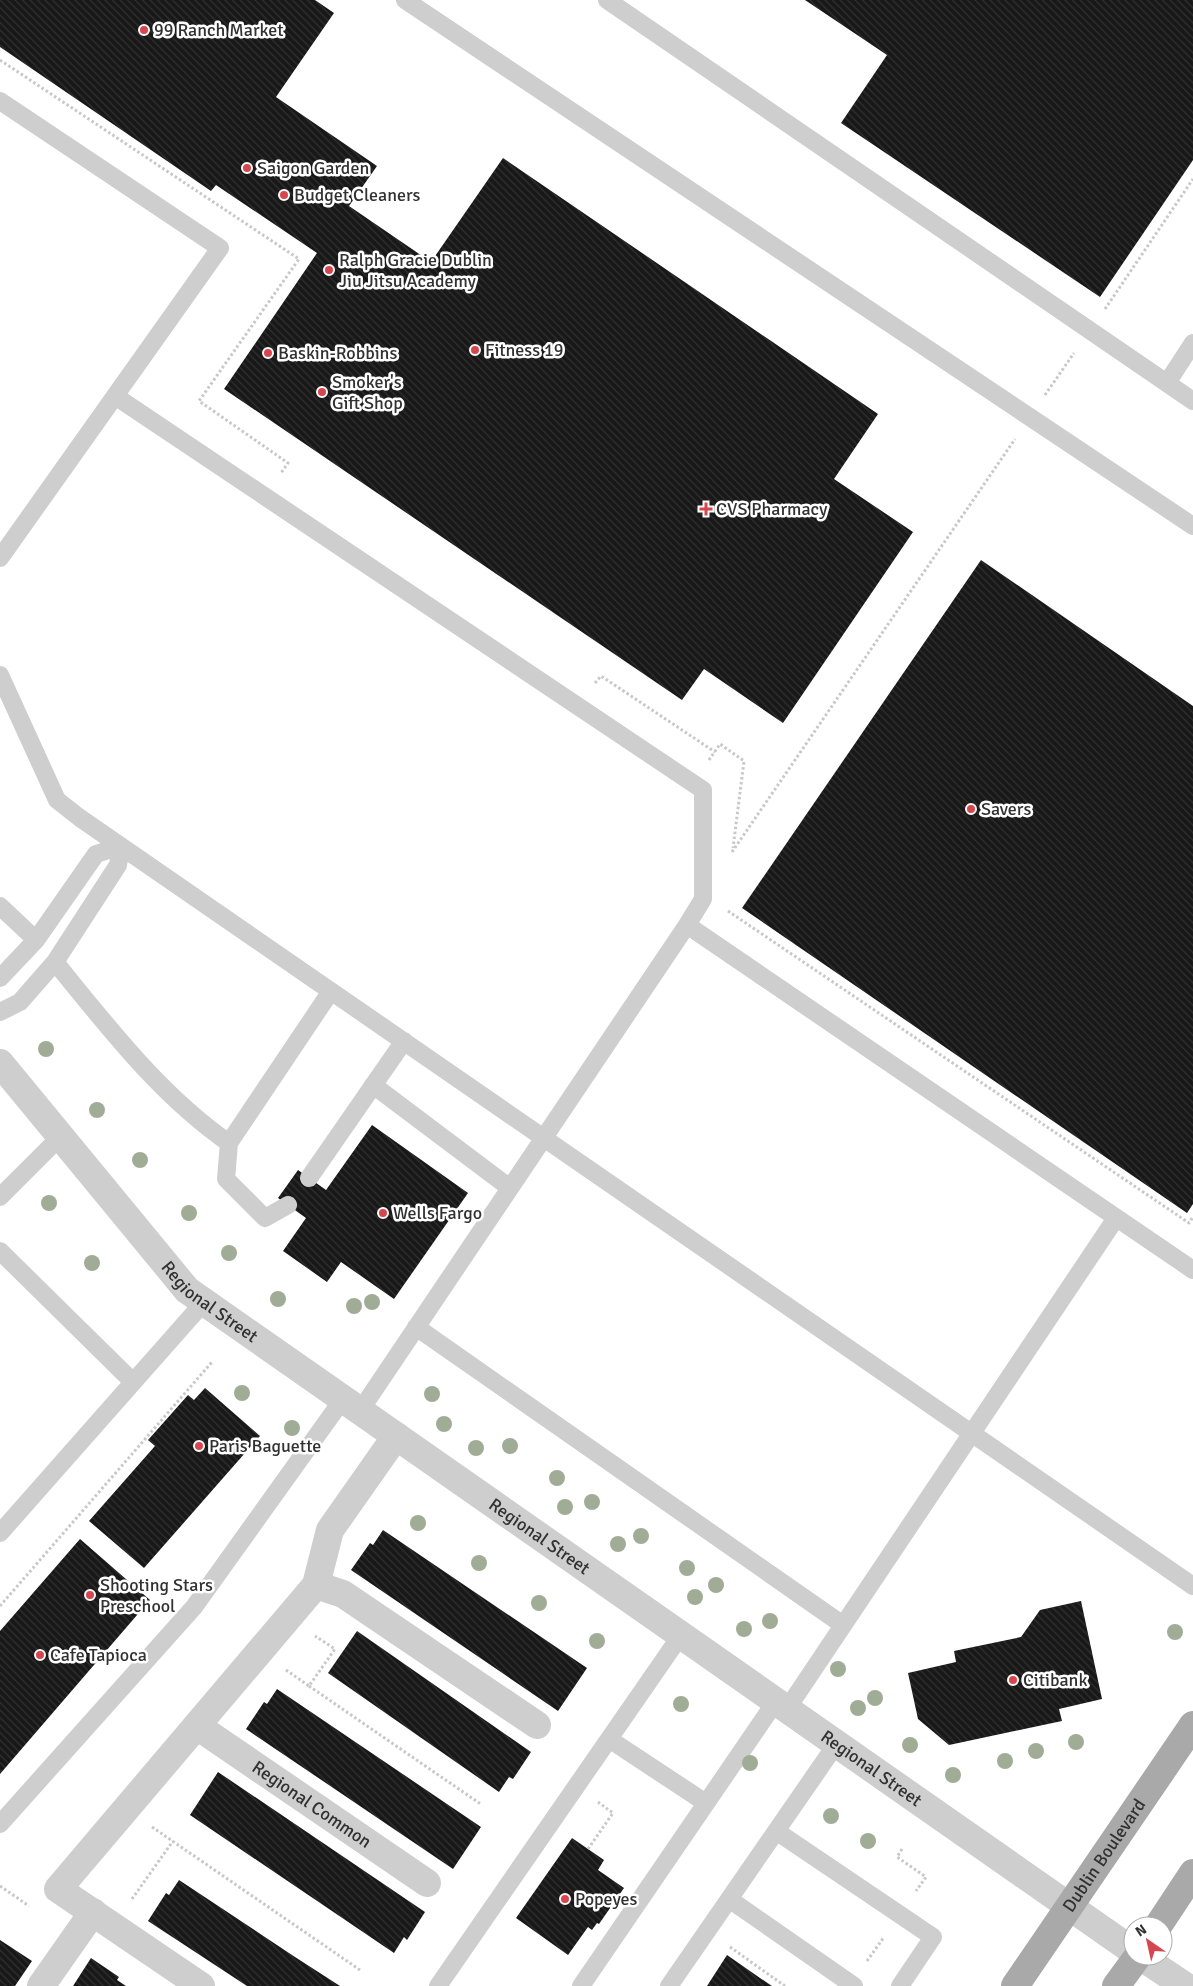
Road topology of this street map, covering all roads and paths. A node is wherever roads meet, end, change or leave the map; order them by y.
1 (405, 0) edge
2 (607, 0) edge
3 (0, 60) edge
4 (0, 101) edge
5 (1193, 179) edge
6 (1090, 331) junction
7 (1193, 343) edge
8 (1167, 383) junction
9 (115, 396) junction
10 (1193, 401) edge
11 (1030, 417) junction
12 (279, 476) dead end
13 (1193, 526) edge
14 (0, 558) edge
15 (0, 675) edge
16 (591, 689) dead end
17 (715, 752) junction
18 (693, 784) junction
19 (121, 846) junction
20 (732, 852) junction
21 (732, 861) dead end
22 (729, 904) dead end
23 (0, 906) edge
24 (687, 925) junction
25 (36, 940) junction
26 (55, 962) junction
27 (0, 978) edge
28 (331, 991) junction
29 (0, 1012) edge
30 (404, 1041) junction
31 (0, 1064) edge
32 (373, 1085) junction
33 (60, 1137) junction
34 (543, 1138) junction
35 (229, 1143) junction
36 (310, 1178) dead end
37 (510, 1188) junction
38 (0, 1196) edge
39 (288, 1205) dead end
40 (1193, 1217) edge
41 (1116, 1218) junction
42 (0, 1251) edge
43 (1193, 1270) edge
44 (204, 1302) junction
45 (416, 1327) junction
46 (212, 1362) dead end
47 (132, 1382) junction
48 (352, 1405) junction
49 (971, 1433) junction
50 (396, 1436) junction
51 (0, 1533) edge
52 (316, 1585) junction
53 (1193, 1586) edge
54 (343, 1594) junction
55 (0, 1606) edge
56 (843, 1625) junction
57 (681, 1635) junction
58 (279, 1665) dead end
59 (309, 1686) junction
60 (781, 1705) junction
61 (537, 1725) dead end
62 (1193, 1725) edge
63 (197, 1726) junction
64 (609, 1739) junction
65 (837, 1743) junction
66 (706, 1803) junction
67 (482, 1806) dead end
68 (158, 1819) dead end
69 (0, 1824) edge
70 (776, 1831) junction
71 (173, 1841) junction
72 (1193, 1873) edge
73 (427, 1883) dead end
74 (729, 1899) junction
75 (1069, 1906) junction
76 (1165, 1916) edge
77 (103, 1919) junction
78 (1123, 1944) edge
79 (730, 1947) dead end
80 (1131, 1966) edge
81 (1154, 1966) edge
82 (360, 1970) dead end
83 (41, 1986) edge
84 (201, 1986) edge
85 (438, 1986) edge
86 (581, 1986) edge
87 (669, 1986) edge
88 (785, 1986) edge
89 (854, 1986) edge
90 (900, 1986) edge
91 (1015, 1986) edge
92 (1116, 1986) edge
93 (1185, 1986) edge

1 - 11 lane
2 - 6 lane
3 - 12 path
4 - 9 lane
5 - 6 path
6 - 8 lane
6 - 11 path
7 - 8 lane
8 - 10 lane
9 - 14 lane
9 - 18 lane
11 - 13 lane
11 - 20 path
15 - 19 lane
16 - 17 path
17 - 18 path
17 - 20 path
18 - 24 lane
19 - 25 lane
19 - 26 lane
19 - 28 lane
20 - 21 path
22 - 40 path
23 - 25 lane
24 - 34 lane
24 - 41 lane
25 - 27 lane
26 - 29 lane
26 - 35 lane
28 - 30 lane
28 - 35 lane
30 - 32 lane
30 - 34 lane
31 - 33 street, Regional Street
32 - 36 lane
32 - 37 lane
33 - 38 lane
33 - 44 street, Regional Street
34 - 37 lane
34 - 49 lane
35 - 39 lane
37 - 45 lane
41 - 43 lane
41 - 49 lane
42 - 47 lane
44 - 47 lane
44 - 48 street, Regional Street
45 - 48 lane
45 - 56 lane
46 - 55 path
47 - 51 lane
48 - 50 street, Regional Street
48 - 69 lane
49 - 53 lane
49 - 56 lane
50 - 52 street
50 - 57 street, Regional Street
52 - 54 street
52 - 63 street
54 - 59 path
54 - 61 street
56 - 60 lane
57 - 60 street, Regional Street
57 - 64 lane
58 - 59 path
59 - 67 path
60 - 65 street, Regional Street
60 - 66 lane
62 - 75 main road, Dublin Boulevard
63 - 73 street, Regional Common
63 - 77 street
64 - 66 lane
64 - 85 lane
65 - 70 lane
65 - 75 street, Regional Street
66 - 86 lane
68 - 71 path
70 - 74 lane
70 - 90 lane
71 - 77 path
71 - 82 path
72 - 76 main road
74 - 87 lane
74 - 89 lane
75 - 78 street, Regional Street
75 - 91 main road, Dublin Boulevard
77 - 83 street
77 - 84 street
79 - 88 path
80 - 92 main road
81 - 93 street

